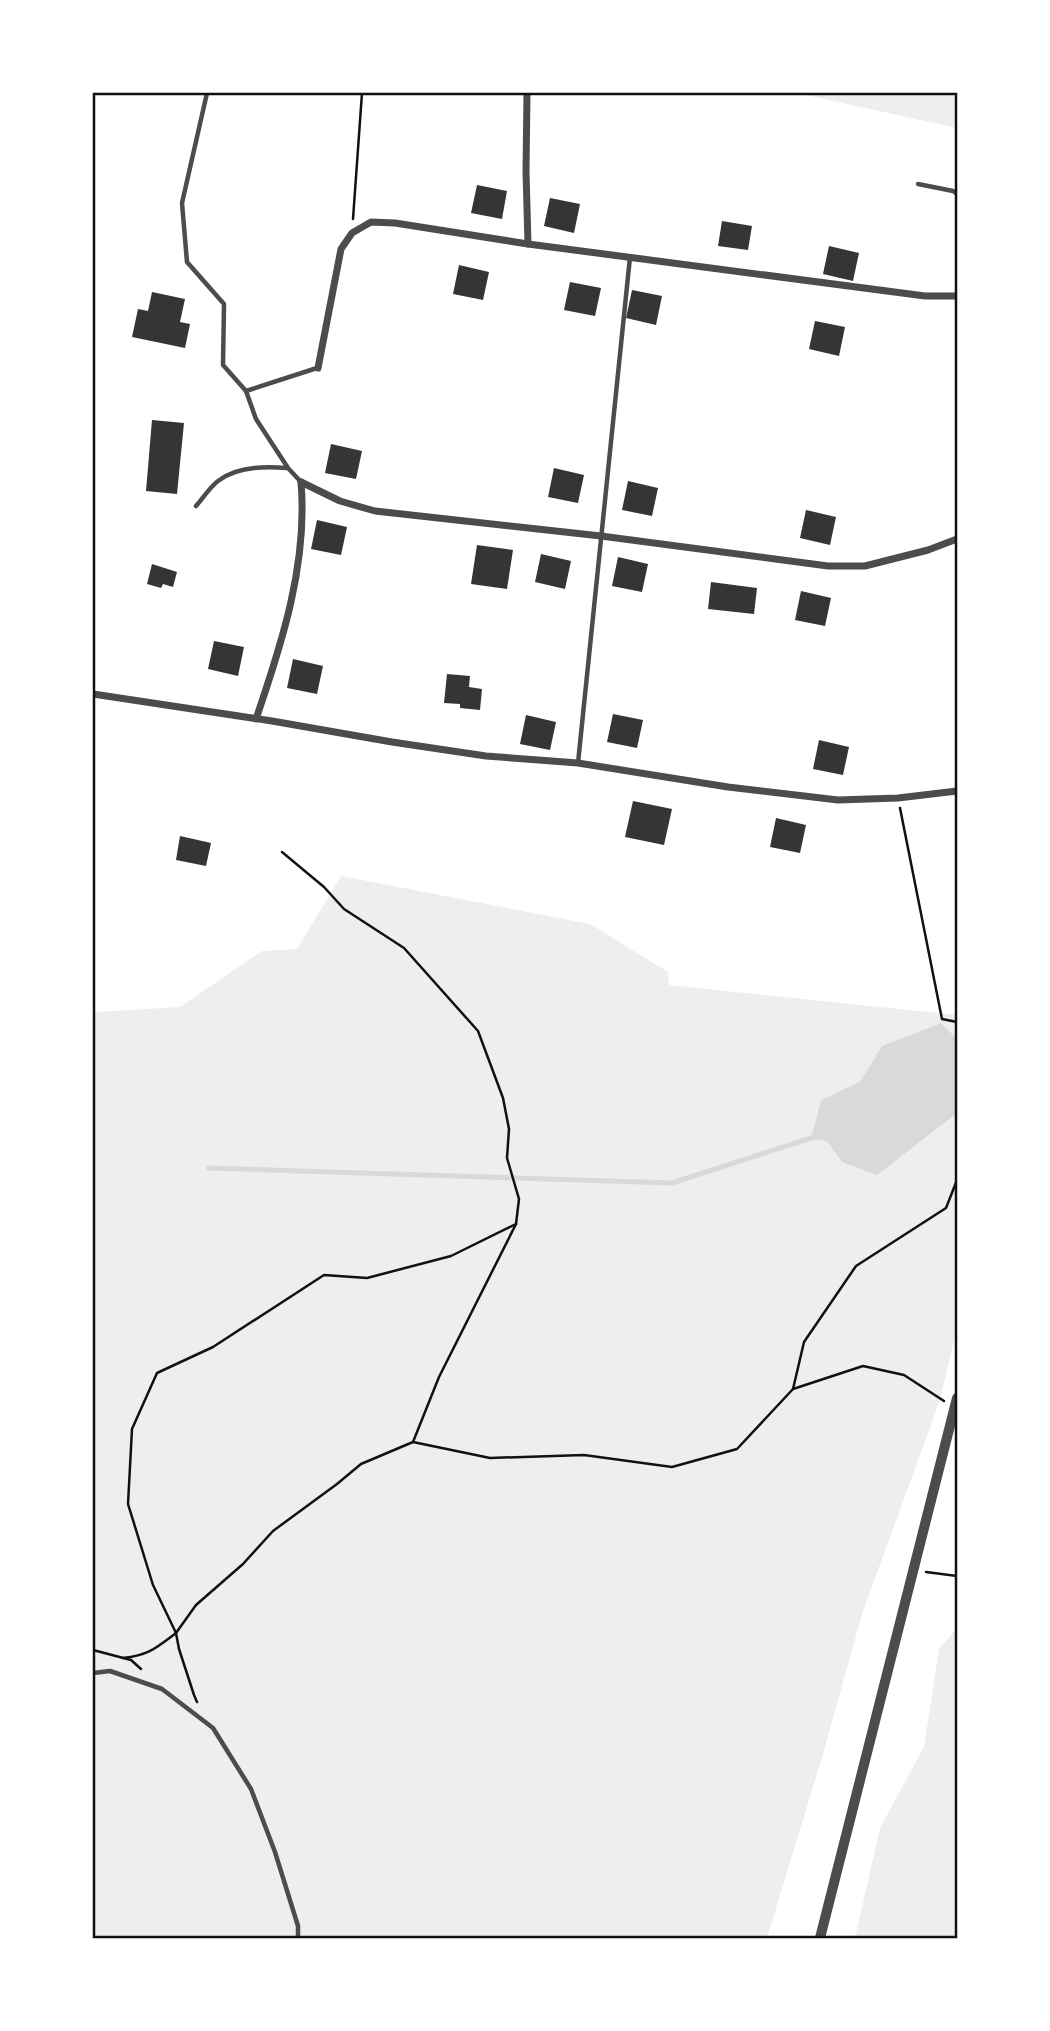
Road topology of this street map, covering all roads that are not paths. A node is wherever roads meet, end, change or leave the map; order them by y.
1 (207, 93) edge
2 (527, 93) edge
3 (918, 184) dead end
4 (957, 194) edge
5 (528, 244) junction
6 (630, 256) junction
7 (957, 296) edge
8 (318, 368) joint
9 (246, 391) junction
10 (288, 468) junction
11 (301, 482) junction
12 (197, 506) dead end
13 (601, 536) junction
14 (957, 539) edge
15 (93, 694) edge
16 (256, 719) junction
17 (578, 764) junction
18 (957, 790) edge
19 (956, 1403) edge
20 (93, 1673) edge
21 (298, 1938) edge
22 (820, 1938) edge

1 - 9 lane
2 - 5 street
3 - 4 lane
5 - 6 street
5 - 8 street
6 - 7 street
6 - 13 lane
8 - 9 lane
9 - 10 lane
10 - 11 lane
10 - 12 lane
11 - 13 street
11 - 16 street
13 - 14 street
13 - 17 lane
15 - 16 street
16 - 17 street
17 - 18 street
19 - 22 street
20 - 21 lane

